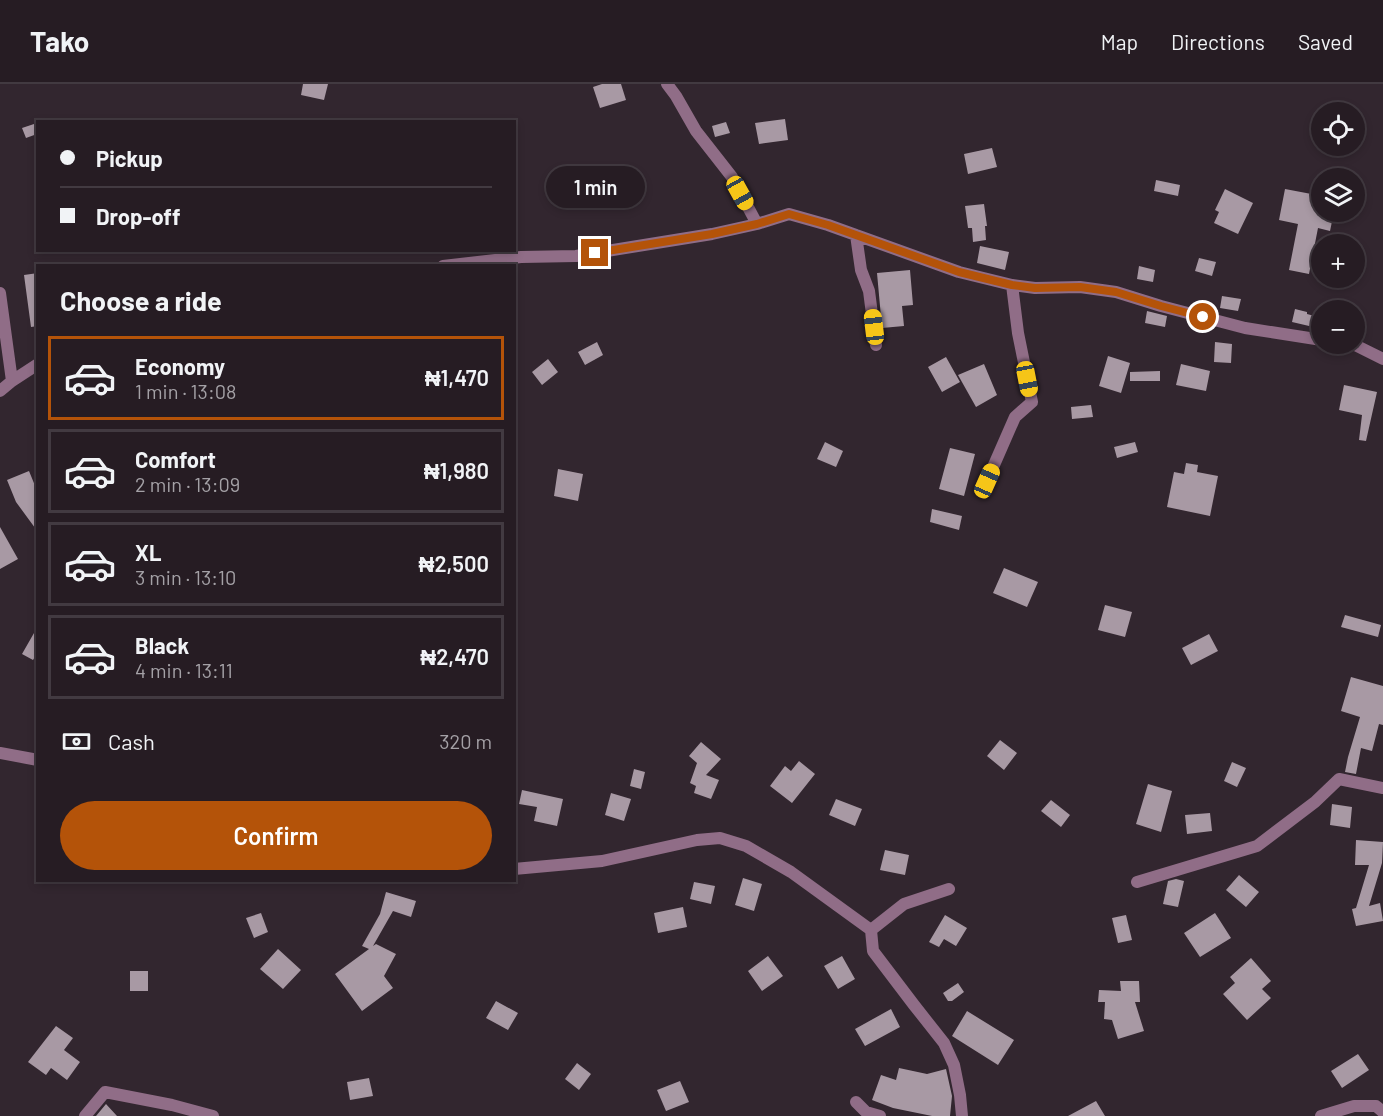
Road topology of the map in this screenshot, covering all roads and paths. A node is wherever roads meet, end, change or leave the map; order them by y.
1 (667, 84) edge
2 (757, 224) junction
3 (856, 235) junction
4 (460, 264) edge
5 (1012, 285) junction
6 (0, 292) edge
7 (1311, 338) edge
8 (876, 345) dead end
9 (1365, 350) edge
10 (1383, 359) edge
11 (36, 365) edge
12 (12, 381) junction
13 (0, 391) edge
14 (987, 481) dead end
15 (0, 753) edge
16 (36, 760) edge
17 (1383, 788) edge
18 (516, 869) edge
19 (1137, 882) dead end
20 (949, 889) dead end
21 (872, 930) junction
22 (856, 1102) dead end
23 (1383, 1112) edge
24 (85, 1116) edge
25 (213, 1116) edge
26 (880, 1116) edge
27 (962, 1116) edge
28 (1321, 1116) edge

1 - 2 street
2 - 3 street
2 - 4 street
3 - 5 street
3 - 8 street
5 - 7 street
5 - 14 street
6 - 12 street
9 - 10 street
11 - 12 street
12 - 13 street
15 - 16 street
17 - 19 street
18 - 21 street
20 - 21 street
21 - 27 street
22 - 26 street
23 - 28 street
24 - 25 street

